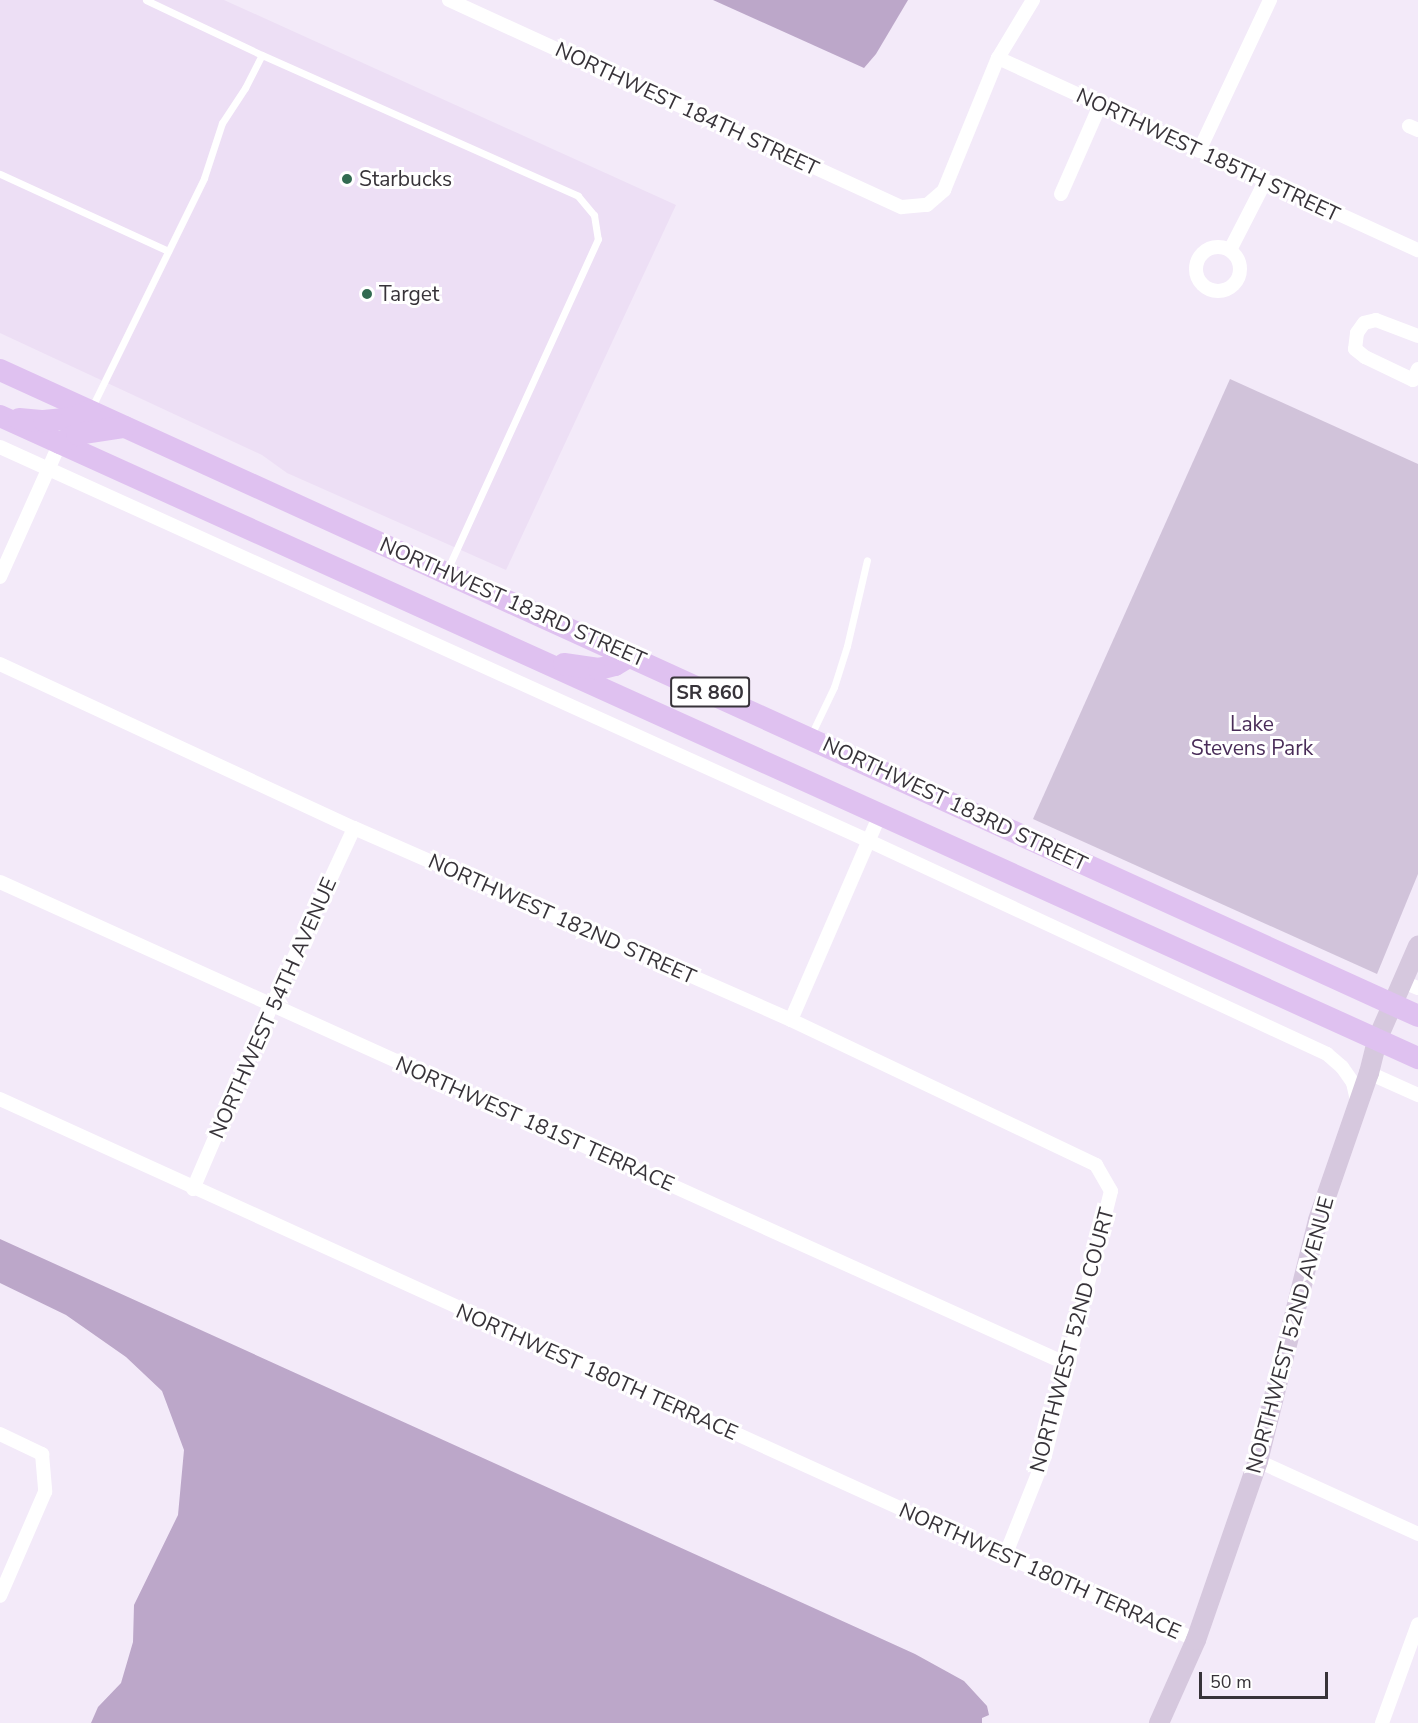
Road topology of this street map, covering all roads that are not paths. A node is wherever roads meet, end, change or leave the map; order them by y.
1 (146, 0) edge
2 (449, 0) edge
3 (1033, 0) edge
4 (1270, 0) edge
5 (262, 55) junction
6 (998, 58) junction
7 (1100, 105) junction
8 (1199, 151) junction
9 (0, 174) edge
10 (1265, 182) junction
11 (1061, 194) dead end
12 (1230, 250) dead end
13 (1418, 250) edge
14 (168, 251) junction
15 (1418, 336) edge
16 (0, 370) edge
17 (1416, 374) edge
18 (90, 411) junction
19 (3, 417) edge
20 (125, 427) junction
21 (60, 443) junction
22 (0, 447) edge
23 (48, 469) junction
24 (867, 560) dead end
25 (446, 572) junction
26 (0, 577) edge
27 (630, 656) junction
28 (542, 661) junction
29 (0, 664) edge
30 (810, 737) junction
31 (880, 814) junction
32 (354, 828) junction
33 (869, 841) junction
34 (0, 882) edge
35 (1418, 946) edge
36 (1410, 985) edge
37 (272, 1005) junction
38 (1393, 1005) junction
39 (1418, 1016) edge
40 (791, 1020) junction
41 (1377, 1040) junction
42 (1418, 1058) edge
43 (1369, 1073) junction
44 (1418, 1095) edge
45 (0, 1099) edge
46 (1358, 1105) junction
47 (194, 1189) junction
48 (1111, 1191) joint
49 (1069, 1365) junction
50 (0, 1434) edge
51 (1258, 1461) junction
52 (1418, 1534) edge
53 (1005, 1556) junction
54 (0, 1596) edge
55 (1418, 1624) edge
56 (1196, 1640) junction
57 (1160, 1723) edge
58 (1382, 1723) edge

1 - 5 lane
2 - 6 street, NORTHWEST 184TH STREET
3 - 6 street
4 - 8 street
5 - 14 lane
5 - 25 lane
6 - 7 street, NORTHWEST 185TH STREET
7 - 8 street, NORTHWEST 185TH STREET
7 - 11 street
8 - 10 street, NORTHWEST 185TH STREET
9 - 14 lane
10 - 12 street
10 - 13 street, NORTHWEST 185TH STREET
14 - 18 lane
15 - 17 street
16 - 18 main road, NORTHWEST 183RD STREET / SR 860
18 - 19 main road
18 - 20 main road, NORTHWEST 183RD STREET / SR 860
19 - 21 main road, NORTHWEST 183RD STREET / SR 860
20 - 21 main road
20 - 25 main road, NORTHWEST 183RD STREET / SR 860
21 - 23 street
21 - 28 main road, NORTHWEST 183RD STREET / SR 860
22 - 23 street
23 - 26 street
23 - 33 street
24 - 30 lane
25 - 27 main road, NORTHWEST 183RD STREET / SR 860
27 - 28 main road
27 - 30 main road, NORTHWEST 183RD STREET / SR 860
28 - 31 main road, NORTHWEST 183RD STREET / SR 860
29 - 32 street, NORTHWEST 182ND STREET
30 - 38 main road, NORTHWEST 183RD STREET / SR 860
31 - 33 street
31 - 41 main road, NORTHWEST 183RD STREET / SR 860
32 - 37 street, NORTHWEST 54TH AVENUE
32 - 40 street, NORTHWEST 182ND STREET
33 - 40 street
33 - 46 street
34 - 37 street, NORTHWEST 181ST TERRACE
35 - 36 street, NORTHWEST 52ND AVENUE
36 - 38 street, NORTHWEST 52ND AVENUE
37 - 47 street, NORTHWEST 54TH AVENUE
37 - 49 street, NORTHWEST 181ST TERRACE
38 - 39 main road, NORTHWEST 183RD STREET / SR 860
38 - 41 street, NORTHWEST 52ND AVENUE
40 - 48 street, NORTHWEST 182ND STREET
41 - 42 main road, NORTHWEST 183RD STREET / SR 860
41 - 43 street, NORTHWEST 52ND AVENUE
43 - 44 street
43 - 46 street, NORTHWEST 52ND AVENUE
45 - 47 street, NORTHWEST 180TH TERRACE
46 - 51 street, NORTHWEST 52ND AVENUE
47 - 53 street, NORTHWEST 180TH TERRACE
48 - 49 street, NORTHWEST 52ND COURT
49 - 53 street, NORTHWEST 52ND COURT
50 - 54 street
51 - 52 street
51 - 56 street, NORTHWEST 52ND AVENUE
53 - 56 street, NORTHWEST 180TH TERRACE
55 - 58 street
56 - 57 street, NORTHWEST 52ND AVENUE

